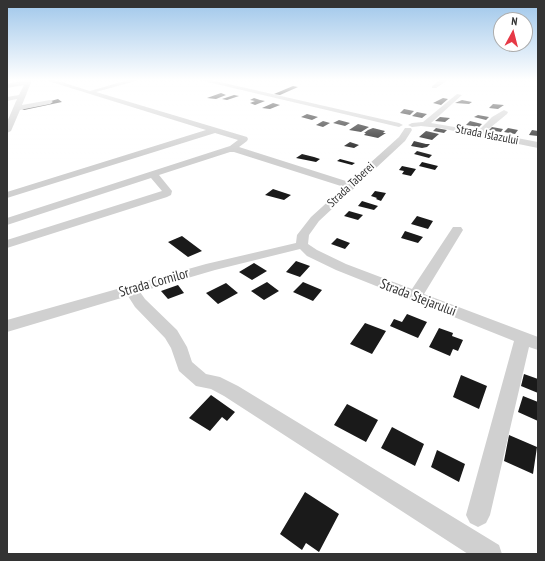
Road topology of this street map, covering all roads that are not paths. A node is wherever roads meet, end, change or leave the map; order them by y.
1 (18, 106) edge
2 (30, 106) edge
3 (135, 106) edge
4 (316, 106) edge
5 (445, 106) edge
6 (17, 109) junction
7 (7, 112) edge
8 (504, 112) dead end
9 (424, 124) junction
10 (8, 127) edge
11 (407, 127) junction
12 (215, 130) junction
13 (480, 133) junction
14 (538, 145) edge
15 (232, 149) junction
16 (153, 174) junction
17 (351, 186) junction
18 (7, 195) edge
19 (7, 222) edge
20 (457, 230) dead end
21 (7, 244) edge
22 (302, 245) junction
23 (131, 290) junction
24 (415, 296) junction
25 (7, 326) edge
26 (530, 341) edge
27 (478, 515) dead end
28 (490, 554) edge

1 - 6 street
2 - 6 street
3 - 12 street
4 - 11 street
5 - 9 street
6 - 7 street
6 - 10 street
8 - 13 street
9 - 11 street, Strada Islazului
9 - 13 street, Strada Islazului
11 - 17 street, Strada Taberei
12 - 15 street
12 - 18 street
13 - 14 street, Strada Islazului
15 - 16 street
15 - 17 street
16 - 19 street
16 - 21 street
17 - 22 street, Strada Taberei
20 - 24 street
22 - 23 street, Strada Cornilor
22 - 24 street, Strada Stejarului
23 - 25 street, Strada Cornilor
23 - 28 street
24 - 26 street, Strada Stejarului
26 - 27 street

